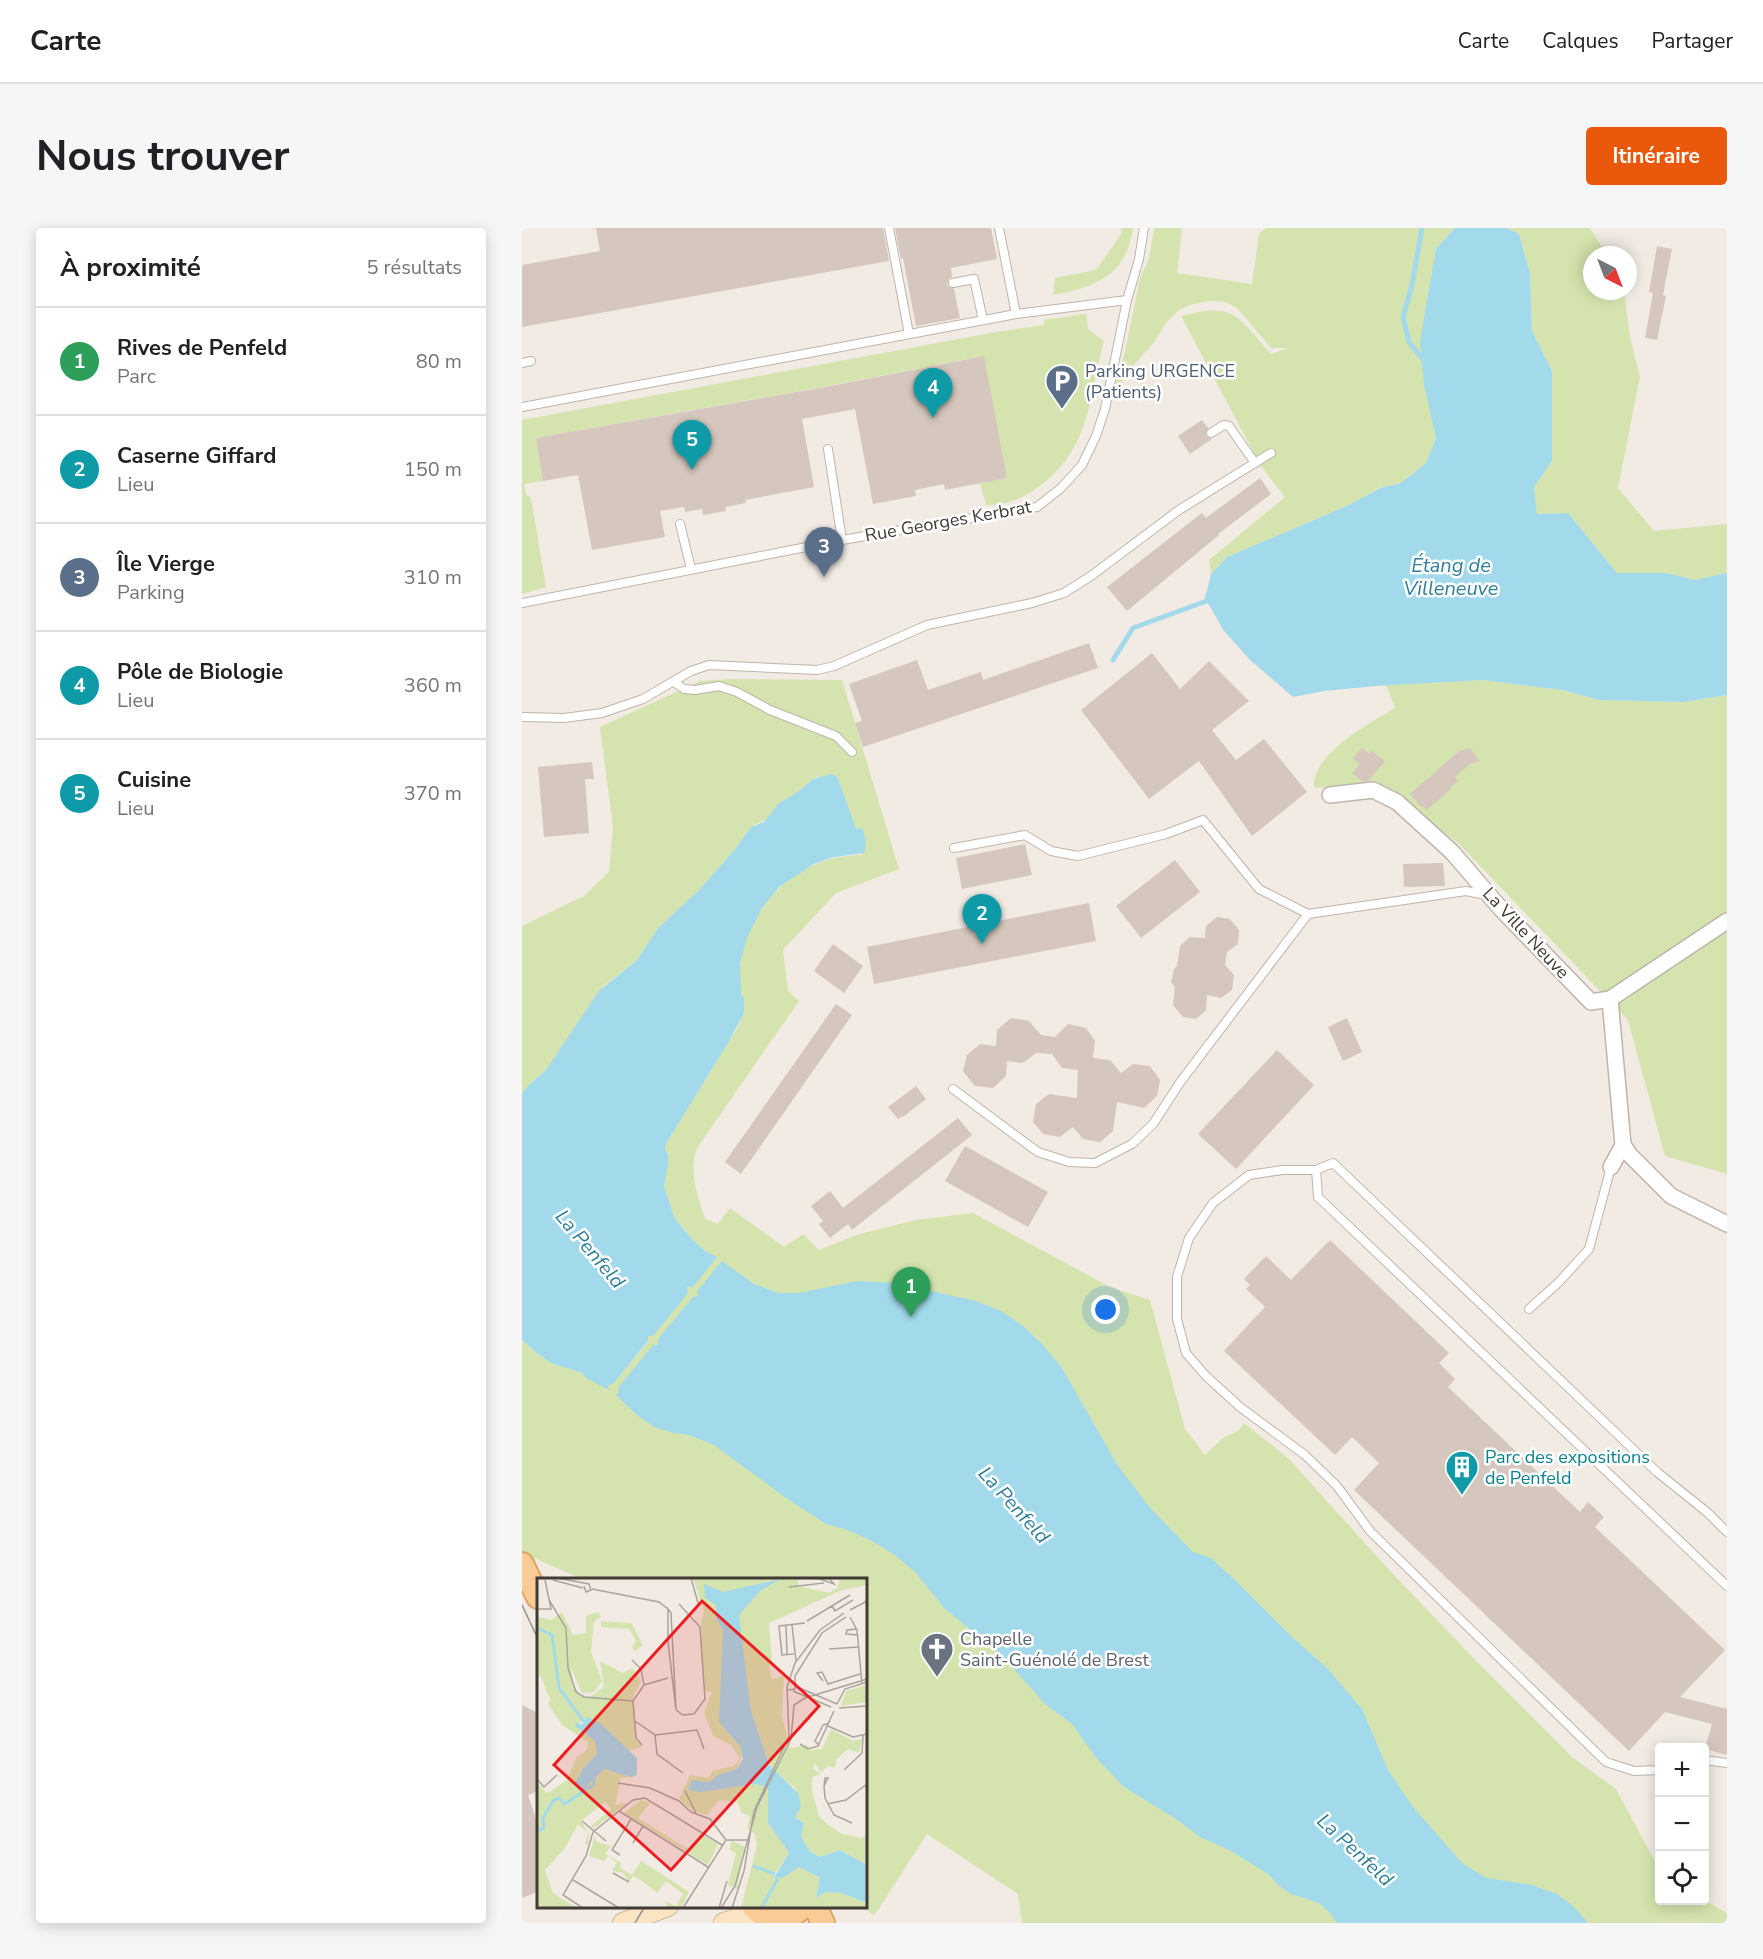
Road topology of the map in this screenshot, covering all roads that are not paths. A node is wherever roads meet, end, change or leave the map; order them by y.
1 (889, 228) edge
2 (999, 228) edge
3 (1144, 228) edge
4 (953, 283) dead end
5 (1127, 300) junction
6 (1016, 314) junction
7 (983, 320) junction
8 (909, 334) junction
9 (522, 407) edge
10 (1211, 433) dead end
11 (828, 449) dead end
12 (1271, 453) dead end
13 (1255, 463) junction
14 (680, 524) dead end
15 (842, 540) junction
16 (692, 569) junction
17 (522, 603) edge
18 (674, 682) junction
19 (522, 717) edge
20 (852, 752) dead end
21 (1330, 795) dead end
22 (954, 848) dead end
23 (1490, 896) junction
24 (1308, 914) junction
25 (1727, 921) edge
26 (1610, 999) junction
27 (953, 1089) dead end
28 (1623, 1145) junction
29 (1611, 1167) joint
30 (1316, 1170) junction
31 (1727, 1224) edge
32 (1528, 1309) dead end
33 (1727, 1532) edge
34 (522, 1564) edge
35 (1727, 1586) edge
36 (537, 1595) edge
37 (1709, 1761) edge
38 (1727, 1763) edge
39 (1655, 1770) edge
40 (663, 1908) edge
41 (801, 1908) edge
42 (816, 1908) edge
43 (769, 1916) edge
44 (623, 1923) edge
45 (724, 1923) edge
46 (823, 1923) edge

1 - 8 lane
2 - 6 lane
3 - 5 lane, Rue Georges Kerbrat
4 - 7 lane
5 - 6 lane
5 - 15 lane, Rue Georges Kerbrat
6 - 7 lane
7 - 8 lane
8 - 9 lane
10 - 13 lane
11 - 15 lane
12 - 13 lane
13 - 18 lane
14 - 16 lane
15 - 16 lane, Rue Georges Kerbrat
16 - 17 lane, Rue Georges Kerbrat
18 - 19 lane
18 - 20 lane
21 - 23 street, La Ville Neuve
22 - 24 lane
23 - 24 lane
23 - 26 street, La Ville Neuve
24 - 27 lane
25 - 26 street
26 - 28 street
28 - 29 street
28 - 31 street
29 - 32 lane
30 - 33 lane
30 - 35 lane
30 - 39 lane
34 - 36 main road
37 - 38 lane
40 - 44 street
41 - 43 main road
42 - 46 main road
43 - 45 street

